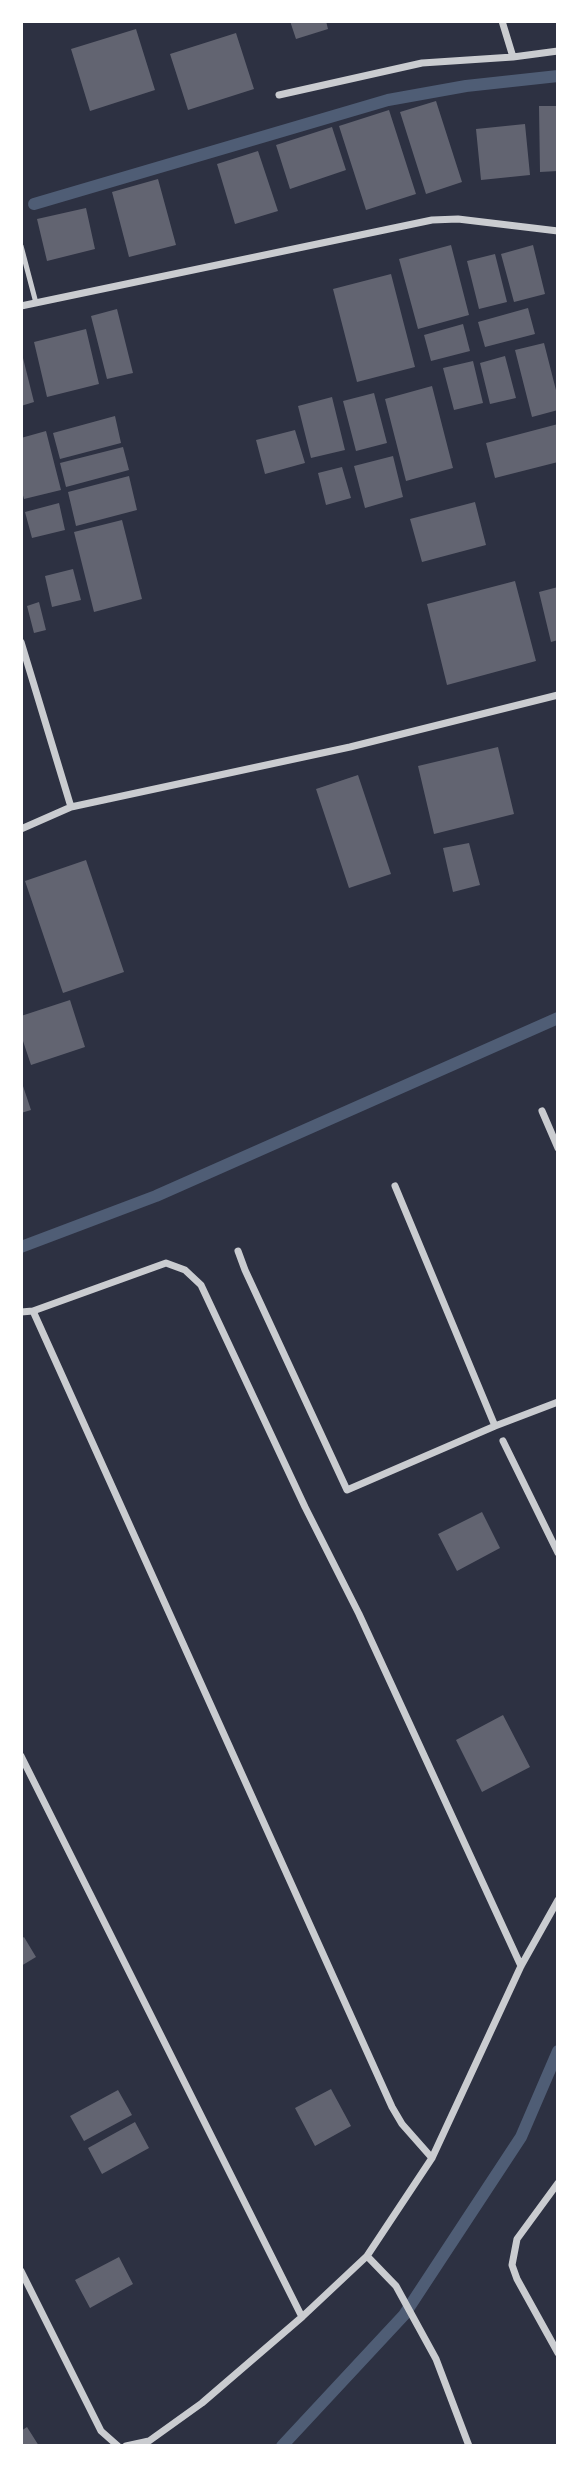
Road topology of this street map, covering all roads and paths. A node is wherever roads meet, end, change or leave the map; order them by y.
1 (502, 21) edge
2 (558, 51) edge
3 (513, 57) junction
4 (279, 95) dead end
5 (558, 231) edge
6 (21, 246) edge
7 (36, 303) junction
8 (21, 306) edge
9 (21, 642) edge
10 (558, 695) edge
11 (71, 807) junction
12 (21, 829) edge
13 (542, 1111) dead end
14 (558, 1148) edge
15 (394, 1186) dead end
16 (238, 1251) dead end
17 (33, 1311) junction
18 (21, 1312) edge
19 (558, 1402) edge
20 (495, 1426) junction
21 (503, 1441) dead end
22 (558, 1553) edge
23 (21, 1756) edge
24 (558, 1900) edge
25 (521, 1966) junction
26 (432, 2158) junction
27 (558, 2183) edge
28 (367, 2256) junction
29 (21, 2271) edge
30 (302, 2317) junction
31 (558, 2353) edge
32 (117, 2446) edge
33 (126, 2446) edge
34 (469, 2446) edge

1 - 3 street
2 - 3 street
3 - 4 street
5 - 7 street
6 - 7 lane
7 - 8 street
9 - 11 street
10 - 11 street
11 - 12 street
13 - 14 street
15 - 20 street
16 - 20 street
17 - 18 street
17 - 25 street
17 - 26 street
19 - 20 street
21 - 22 street
23 - 30 street
24 - 25 street
25 - 26 street
26 - 28 street
27 - 31 street
28 - 30 street
28 - 34 street
29 - 32 street
30 - 33 street

